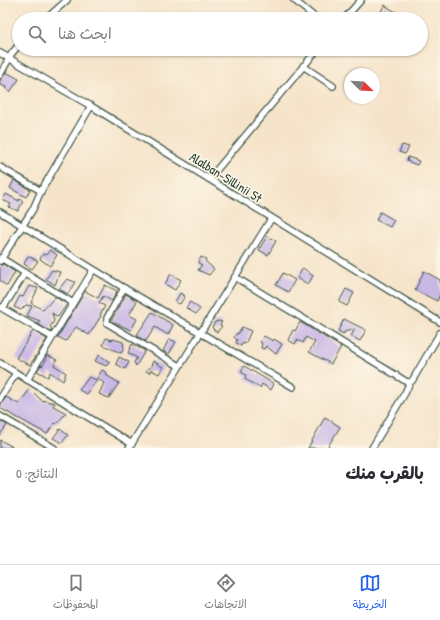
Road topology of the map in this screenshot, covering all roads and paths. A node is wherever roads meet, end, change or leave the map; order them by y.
1 (67, 0) edge
2 (294, 0) edge
3 (361, 0) edge
4 (54, 12) edge
5 (309, 12) edge
6 (350, 12) edge
7 (0, 53) edge
8 (12, 53) edge
9 (312, 56) edge
10 (10, 59) junction
11 (303, 66) junction
12 (0, 75) edge
13 (333, 86) dead end
14 (91, 106) junction
15 (0, 167) edge
16 (209, 179) junction
17 (41, 191) junction
18 (0, 212) edge
19 (271, 219) junction
20 (22, 226) junction
21 (1, 256) edge
22 (93, 270) junction
23 (25, 273) junction
24 (235, 277) junction
25 (124, 288) junction
26 (73, 303) junction
27 (1, 308) edge
28 (440, 321) edge
29 (200, 333) junction
30 (440, 333) edge
31 (52, 337) junction
32 (0, 363) edge
33 (179, 366) junction
34 (16, 373) junction
35 (27, 380) junction
36 (410, 382) junction
37 (293, 387) dead end
38 (0, 399) edge
39 (0, 416) edge
40 (130, 446) edge
41 (54, 448) edge
42 (372, 448) edge

1 - 4 street
2 - 5 street
3 - 6 street
7 - 10 street, Alalban-Sillinii St
8 - 10 street
9 - 11 street
10 - 12 street
10 - 14 street, Alalban-Sillinii St
11 - 13 street
11 - 16 street
14 - 16 street, Alalban-Sillinii St
14 - 17 street
15 - 17 street
16 - 19 street, Alalban-Sillinii St
17 - 20 street
18 - 20 street
19 - 24 street
19 - 28 street, Alalban-Sillinii St
20 - 21 street
20 - 22 street
21 - 23 street
22 - 25 street
22 - 26 street
23 - 26 street
23 - 27 street
24 - 29 street
24 - 36 street
25 - 29 street
25 - 33 street
26 - 31 street
27 - 31 street
29 - 33 street
29 - 37 street
30 - 36 street
31 - 35 street
32 - 34 street
33 - 40 street
34 - 35 street
34 - 38 street
35 - 40 street
36 - 42 street
39 - 41 street

